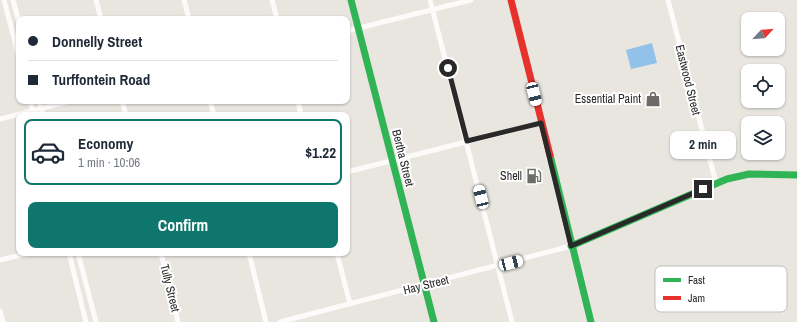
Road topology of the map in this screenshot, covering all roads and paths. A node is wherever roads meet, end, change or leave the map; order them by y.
1 (4, 0) edge
2 (13, 0) edge
3 (96, 0) edge
4 (184, 0) edge
5 (272, 0) edge
6 (352, 0) edge
7 (430, 0) edge
8 (471, 0) edge
9 (511, 0) edge
10 (668, 0) edge
11 (433, 9) junction
12 (17, 16) edge
13 (100, 16) edge
14 (188, 16) edge
15 (276, 16) edge
16 (359, 28) junction
17 (350, 30) edge
18 (16, 41) edge
19 (40, 104) edge
20 (59, 104) edge
21 (41, 109) junction
22 (36, 112) edge
23 (42, 112) edge
24 (16, 116) edge
25 (0, 119) edge
26 (541, 123) junction
27 (467, 141) junction
28 (392, 160) junction
29 (350, 171) edge
30 (797, 175) edge
31 (716, 183) junction
32 (571, 246) junction
33 (17, 256) edge
34 (70, 256) edge
35 (79, 256) edge
36 (162, 256) edge
37 (250, 256) edge
38 (338, 256) edge
39 (0, 260) edge
40 (498, 266) junction
41 (424, 286) junction
42 (350, 304) junction
43 (91, 305) junction
44 (83, 308) junction
45 (0, 311) edge
46 (3, 322) edge
47 (86, 322) edge
48 (96, 322) edge
49 (178, 322) edge
50 (266, 322) edge
51 (280, 322) edge
52 (434, 322) edge
53 (512, 322) edge
54 (592, 322) edge

1 - 18 street
2 - 12 street
3 - 13 street
4 - 14 street
5 - 15 street
6 - 16 street, Bertha Street
7 - 11 street
8 - 11 street
9 - 26 street
10 - 31 street, Eastwood Street
11 - 16 street
11 - 27 street
16 - 17 street
16 - 28 street, Bertha Street
19 - 21 street
20 - 21 street
21 - 22 street
21 - 23 street
24 - 25 street
26 - 27 street
26 - 32 street
27 - 28 street
27 - 40 street
28 - 29 street
28 - 41 street, Bertha Street
30 - 31 street
31 - 32 street
32 - 40 street, Hay Street
32 - 54 street
33 - 39 street
34 - 44 street
35 - 43 street
36 - 49 street, Tully Street
37 - 50 street
38 - 42 street
40 - 41 street, Hay Street
40 - 53 street
41 - 42 street, Hay Street
41 - 52 street, Bertha Street
42 - 51 street, Hay Street
43 - 44 street
43 - 48 street
44 - 47 street
45 - 46 street

